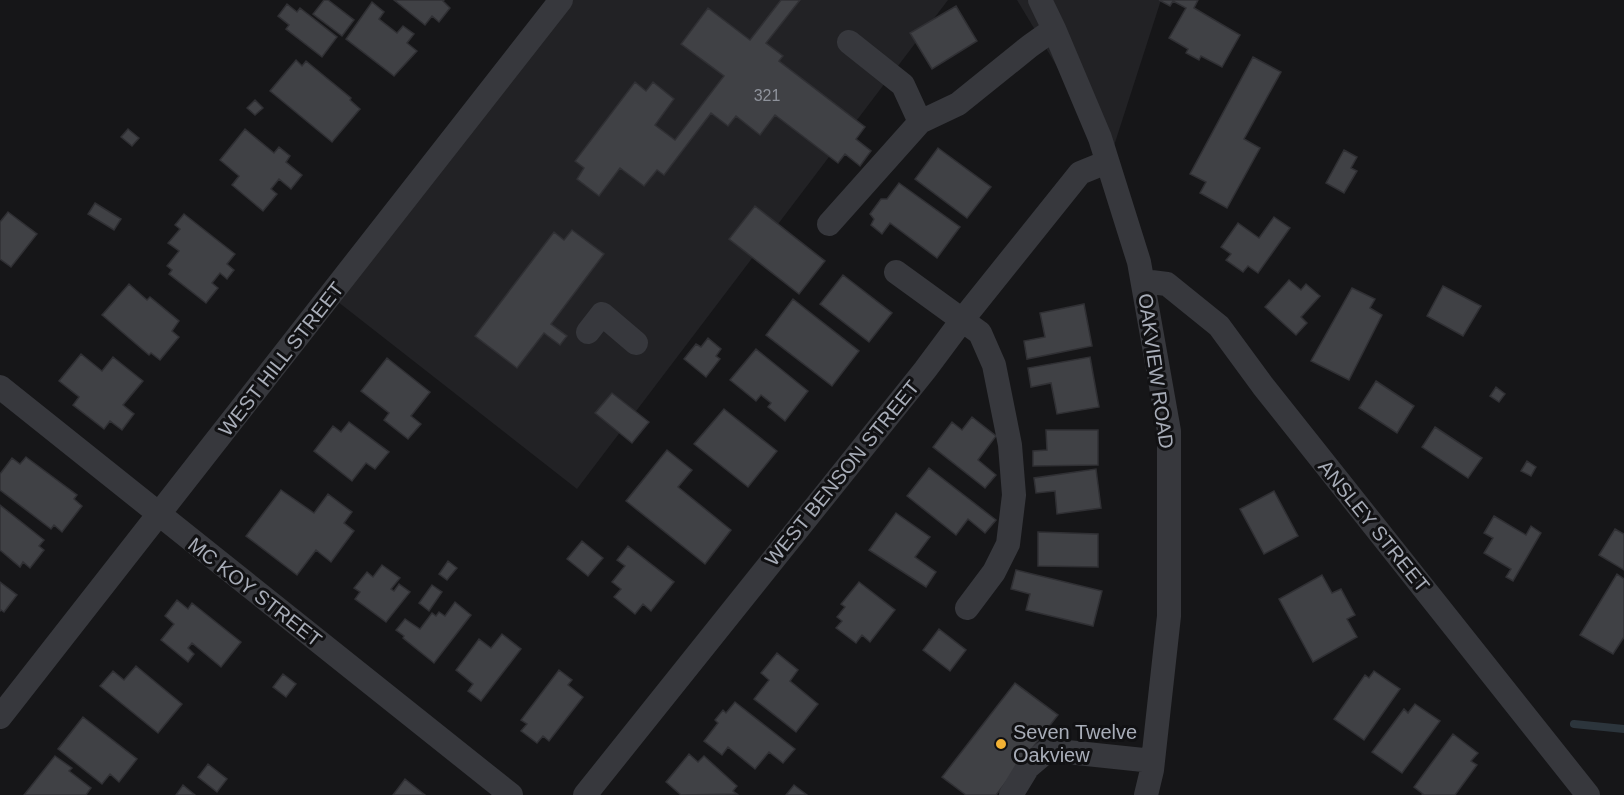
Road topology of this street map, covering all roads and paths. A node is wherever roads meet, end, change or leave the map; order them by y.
1 (561, 0) edge
2 (1040, 0) edge
3 (1054, 29) junction
4 (849, 42) dead end
5 (920, 122) junction
6 (1107, 162) junction
7 (830, 224) dead end
8 (896, 272) dead end
9 (1143, 281) junction
10 (963, 319) junction
11 (588, 332) dead end
12 (636, 343) dead end
13 (0, 387) edge
14 (159, 515) junction
15 (967, 608) dead end
16 (0, 717) edge
17 (1153, 761) junction
18 (511, 795) edge
19 (585, 795) edge
20 (1011, 795) edge
21 (1146, 795) edge
22 (1588, 795) edge

1 - 14 street, WEST HILL STREET
2 - 3 street, OAKVIEW ROAD
3 - 5 street
3 - 6 street, OAKVIEW ROAD
4 - 5 street
5 - 7 street
6 - 9 street, OAKVIEW ROAD
6 - 10 street, WEST BENSON STREET
8 - 10 street
9 - 17 street, OAKVIEW ROAD
9 - 22 street, ANSLEY STREET
10 - 15 street
10 - 19 street, WEST BENSON STREET
11 - 12 street
13 - 14 street, MC KOY STREET
14 - 16 street, WEST HILL STREET
14 - 18 street, MC KOY STREET
17 - 20 street
17 - 21 street, OAKVIEW ROAD

